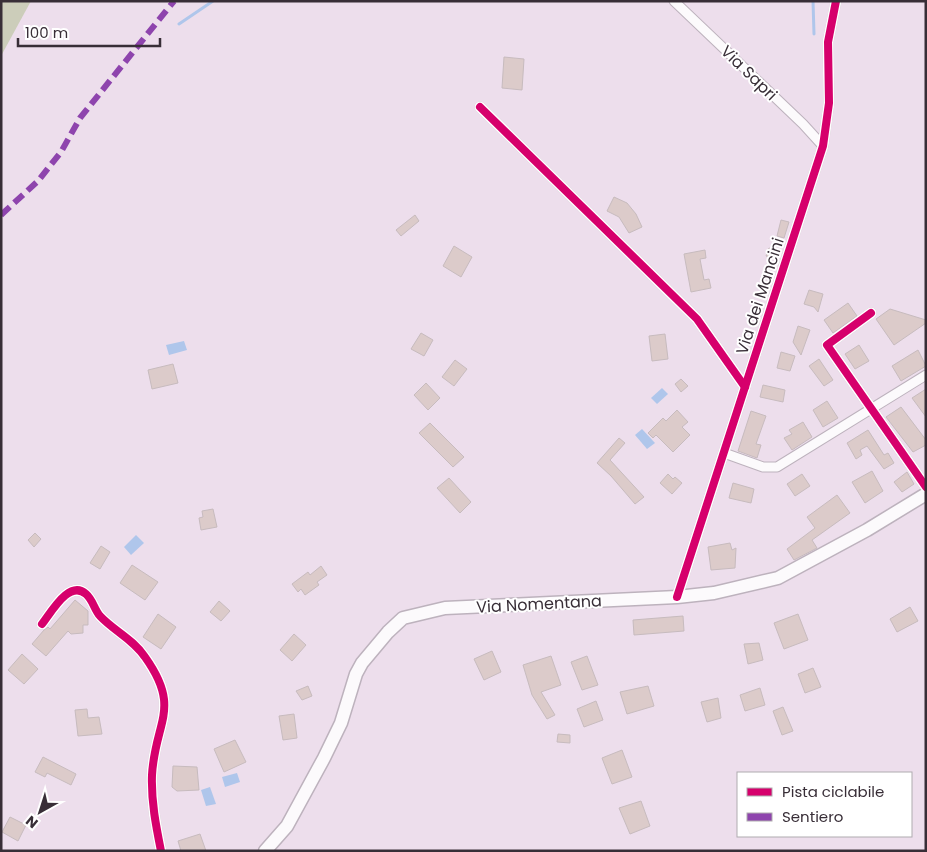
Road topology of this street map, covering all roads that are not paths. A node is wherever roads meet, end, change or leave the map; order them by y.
1 (674, 1) edge
2 (836, 1) edge
3 (480, 107) dead end
4 (823, 146) junction
5 (871, 313) dead end
6 (926, 375) edge
7 (745, 387) junction
8 (870, 408) junction
9 (724, 453) junction
10 (926, 487) edge
11 (926, 494) edge
12 (677, 597) junction
13 (42, 624) dead end
14 (161, 851) edge
15 (265, 851) edge

1 - 4 street, Via Sapri
2 - 4 street, Via dei Mancini
3 - 7 street
4 - 7 street, Via dei Mancini
5 - 8 street
6 - 8 street
7 - 9 street, Via dei Mancini
8 - 9 street
8 - 10 street
9 - 12 street, Via dei Mancini
11 - 12 main road, Via Nomentana
12 - 15 main road, Via Nomentana
13 - 14 street

